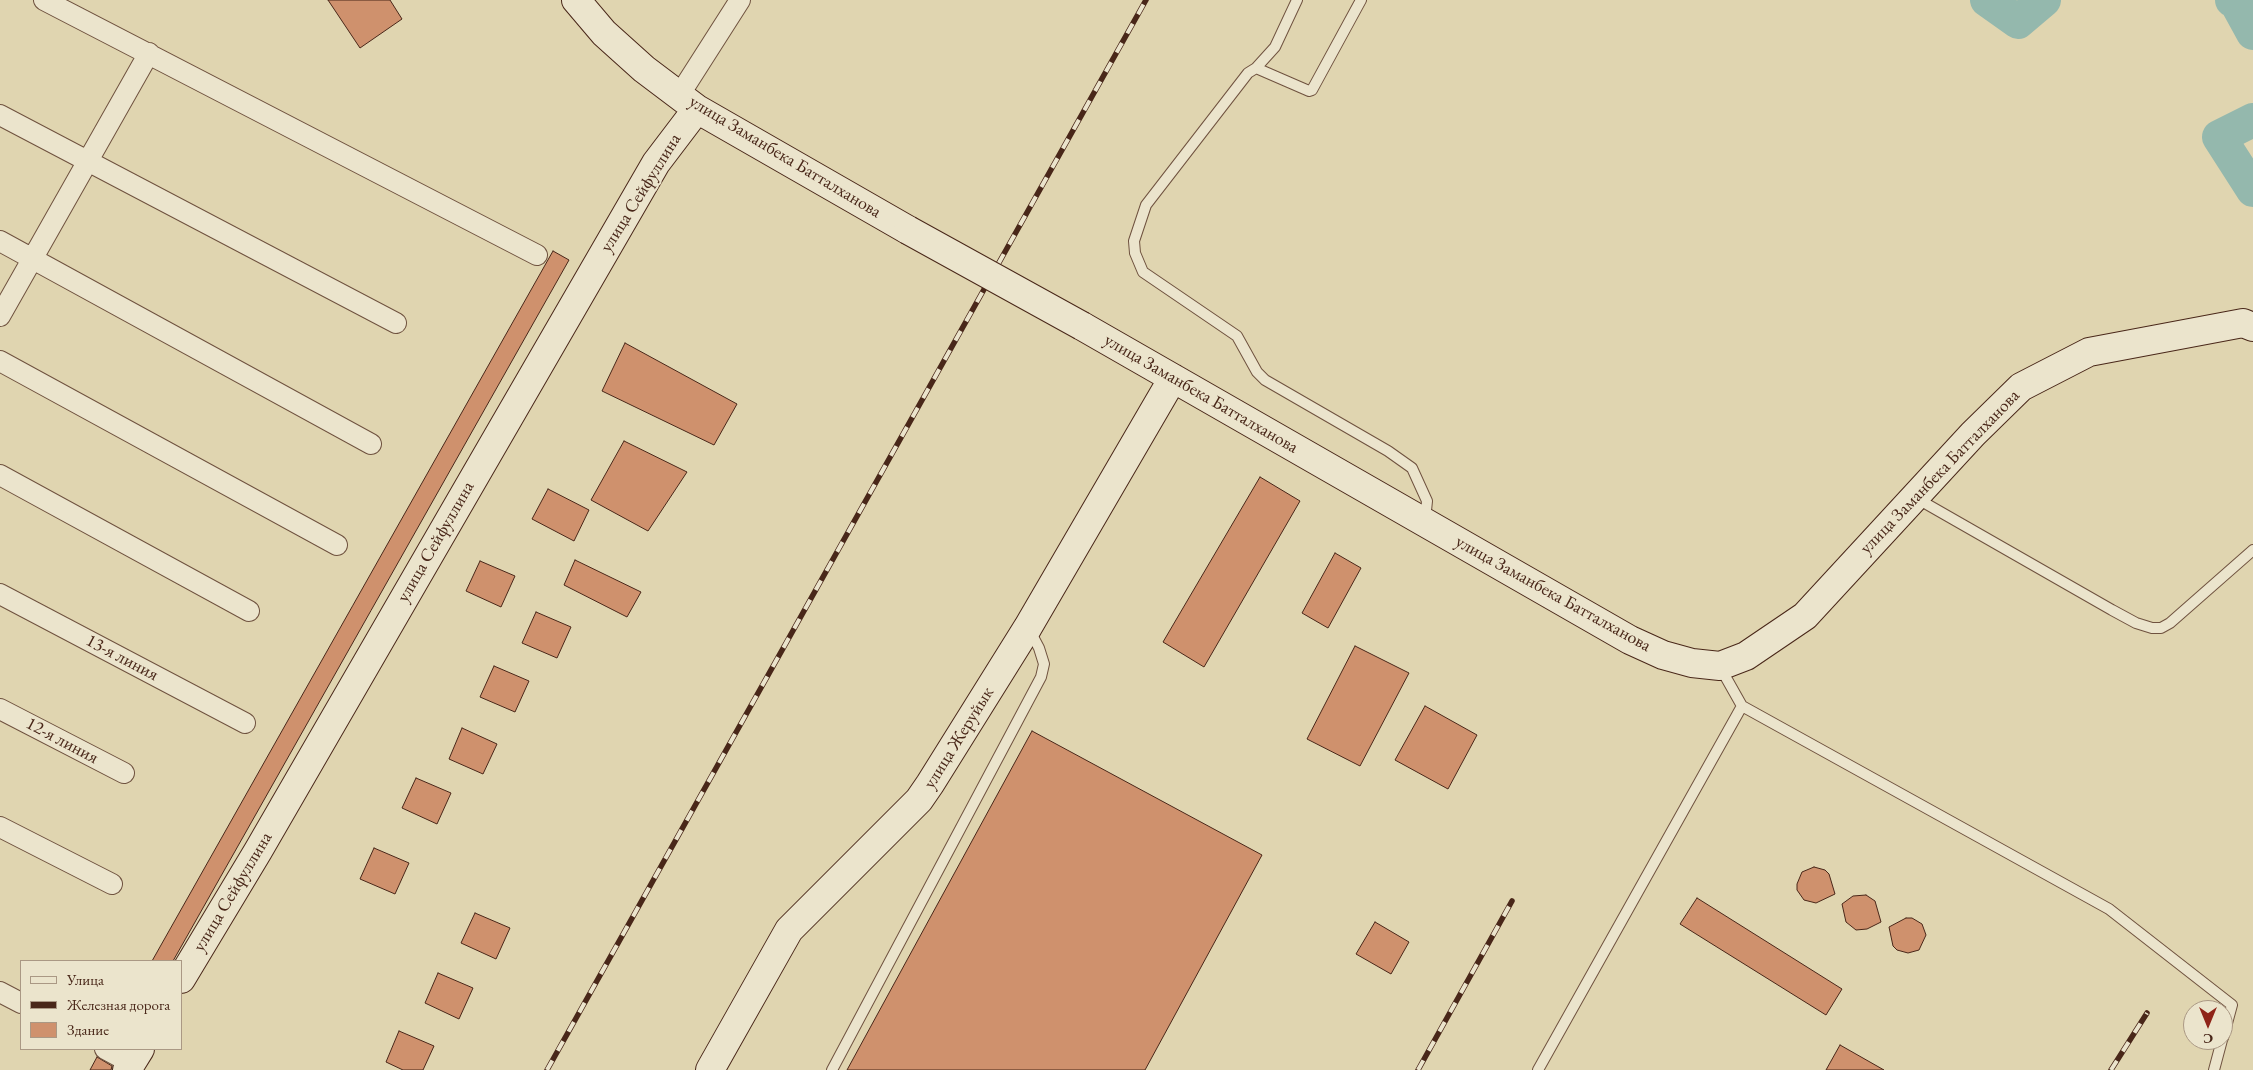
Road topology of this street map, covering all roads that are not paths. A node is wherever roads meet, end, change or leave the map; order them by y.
1 (44, 0) edge
2 (576, 0) edge
3 (740, 0) edge
4 (1298, 0) edge
5 (1361, 0) edge
6 (149, 53) junction
7 (1256, 68) junction
8 (688, 101) junction
9 (0, 114) edge
10 (88, 161) junction
11 (0, 241) edge
12 (537, 255) dead end
13 (33, 259) junction
14 (0, 316) edge
15 (396, 323) dead end
16 (2253, 327) edge
17 (0, 361) edge
18 (1173, 378) junction
19 (371, 444) dead end
20 (0, 475) edge
21 (1915, 497) junction
22 (1425, 523) junction
23 (337, 545) dead end
24 (2253, 550) edge
25 (0, 594) edge
26 (249, 611) dead end
27 (1028, 627) junction
28 (1720, 666) junction
29 (1742, 706) junction
30 (0, 708) edge
31 (245, 723) dead end
32 (124, 774) dead end
33 (0, 827) edge
34 (112, 884) dead end
35 (182, 977) edge
36 (0, 992) edge
37 (2226, 1000) edge
38 (20, 1002) edge
39 (108, 1050) edge
40 (2220, 1050) edge
41 (133, 1060) edge
42 (710, 1070) edge
43 (832, 1070) edge
44 (1538, 1070) edge
45 (2214, 1070) edge

1 - 6 street
2 - 8 main road, улица Заманбека Батталханова
3 - 8 street
4 - 7 lane
5 - 7 lane
6 - 10 street
6 - 12 street
7 - 22 lane
8 - 18 main road, улица Заманбека Батталханова, bridge
8 - 35 main road, улица Сейфуллина
9 - 10 street
10 - 13 street
10 - 15 street
11 - 13 street
13 - 14 street
13 - 19 street
16 - 21 main road, улица Заманбека Батталханова
17 - 23 street
18 - 22 main road, улица Заманбека Батталханова
18 - 27 main road, улица Жеруйык
20 - 26 street
21 - 24 lane
21 - 28 main road, улица Заманбека Батталханова
22 - 28 main road, улица Заманбека Батталханова
25 - 31 street, 13-я линия
27 - 42 main road, улица Жеруйык
27 - 43 lane
28 - 29 lane
29 - 37 lane
29 - 44 lane
30 - 32 street, 12-я линия
33 - 34 street
36 - 38 street
39 - 41 street
40 - 45 lane

